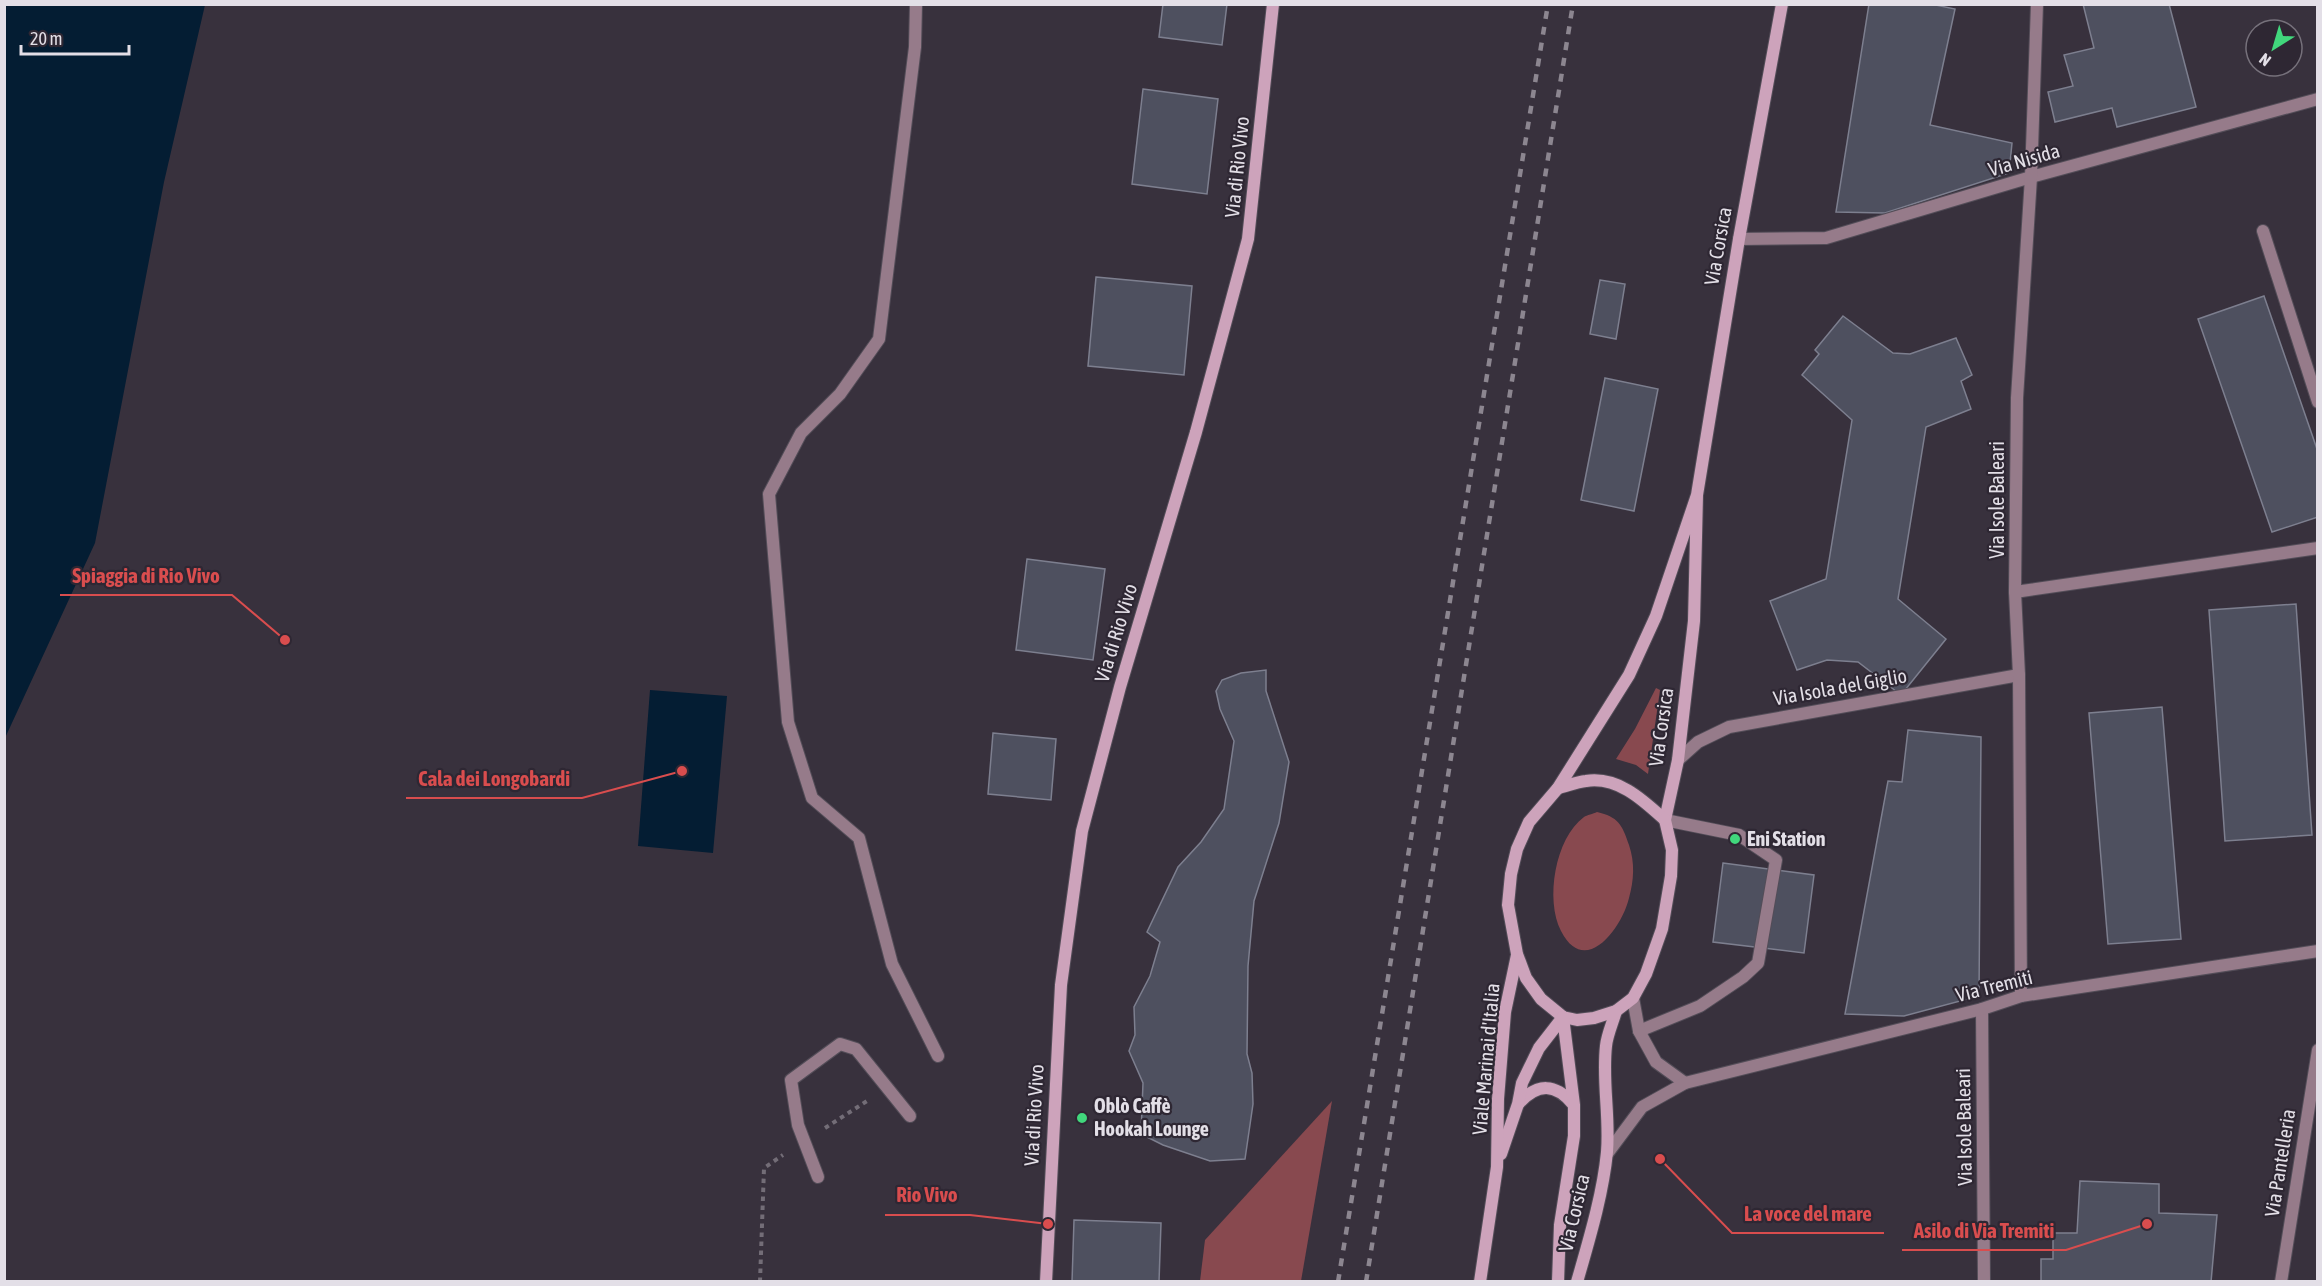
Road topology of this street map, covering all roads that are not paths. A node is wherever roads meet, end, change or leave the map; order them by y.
1 (916, 4) edge
2 (1273, 4) edge
3 (1782, 4) edge
4 (2037, 4) edge
5 (2318, 99) edge
6 (2031, 177) junction
7 (2263, 231) dead end
8 (1739, 239) junction
9 (2318, 402) edge
10 (1697, 495) junction
11 (2318, 548) edge
12 (2015, 592) junction
13 (2019, 675) junction
14 (1678, 760) junction
15 (1558, 788) junction
16 (1665, 820) junction
17 (2318, 951) edge
18 (1517, 954) junction
19 (2021, 996) junction
20 (1633, 998) junction
21 (1982, 1009) junction
22 (1616, 1011) junction
23 (1563, 1017) junction
24 (1639, 1031) junction
25 (2318, 1050) edge
26 (938, 1056) dead end
27 (1685, 1083) junction
28 (1518, 1104) junction
29 (1574, 1105) junction
30 (910, 1116) dead end
31 (1606, 1154) junction
32 (1497, 1167) junction
33 (818, 1178) dead end
34 (1046, 1281) edge
35 (1480, 1281) edge
36 (1558, 1281) edge
37 (1577, 1281) edge
38 (1984, 1281) edge
39 (2281, 1281) edge

1 - 26 street
2 - 34 main road, Via di Rio Vivo
3 - 8 main road, Via Corsica
4 - 6 street, Via Isole Baleari
5 - 6 street, Via Nisida
6 - 8 street, Via Nisida
6 - 12 street, Via Isole Baleari
7 - 9 street
8 - 10 main road, Via Corsica
10 - 14 main road, Via Corsica
10 - 15 main road, Via Corsica
11 - 12 street
12 - 13 street, Via Isole Baleari
13 - 14 street, Via Isola del Giglio
13 - 19 street, Via Isole Baleari
14 - 16 main road, Via Corsica
15 - 16 main road
15 - 18 main road, Via Corsica
16 - 20 main road, Via Corsica
16 - 24 street
17 - 19 street, Via Tremiti
18 - 23 main road, Via Corsica
18 - 32 main road, Viale Marinai d'Italia
19 - 21 street, Via Tremiti
20 - 22 main road, Via Corsica
20 - 24 street
21 - 27 street, Via Tremiti
21 - 38 street, Via Isole Baleari
22 - 23 main road, Via Corsica
22 - 31 main road, Via Corsica
23 - 28 main road, Viale Marinai d'Italia
23 - 29 main road, Via Corsica
24 - 27 street
25 - 39 street, Via Pantelleria
27 - 31 street, Via Tremiti
28 - 29 main road
28 - 32 main road, Viale Marinai d'Italia
29 - 36 main road, Via Corsica
30 - 33 street
31 - 37 main road, Via Corsica
32 - 35 main road, Viale Marinai d'Italia

